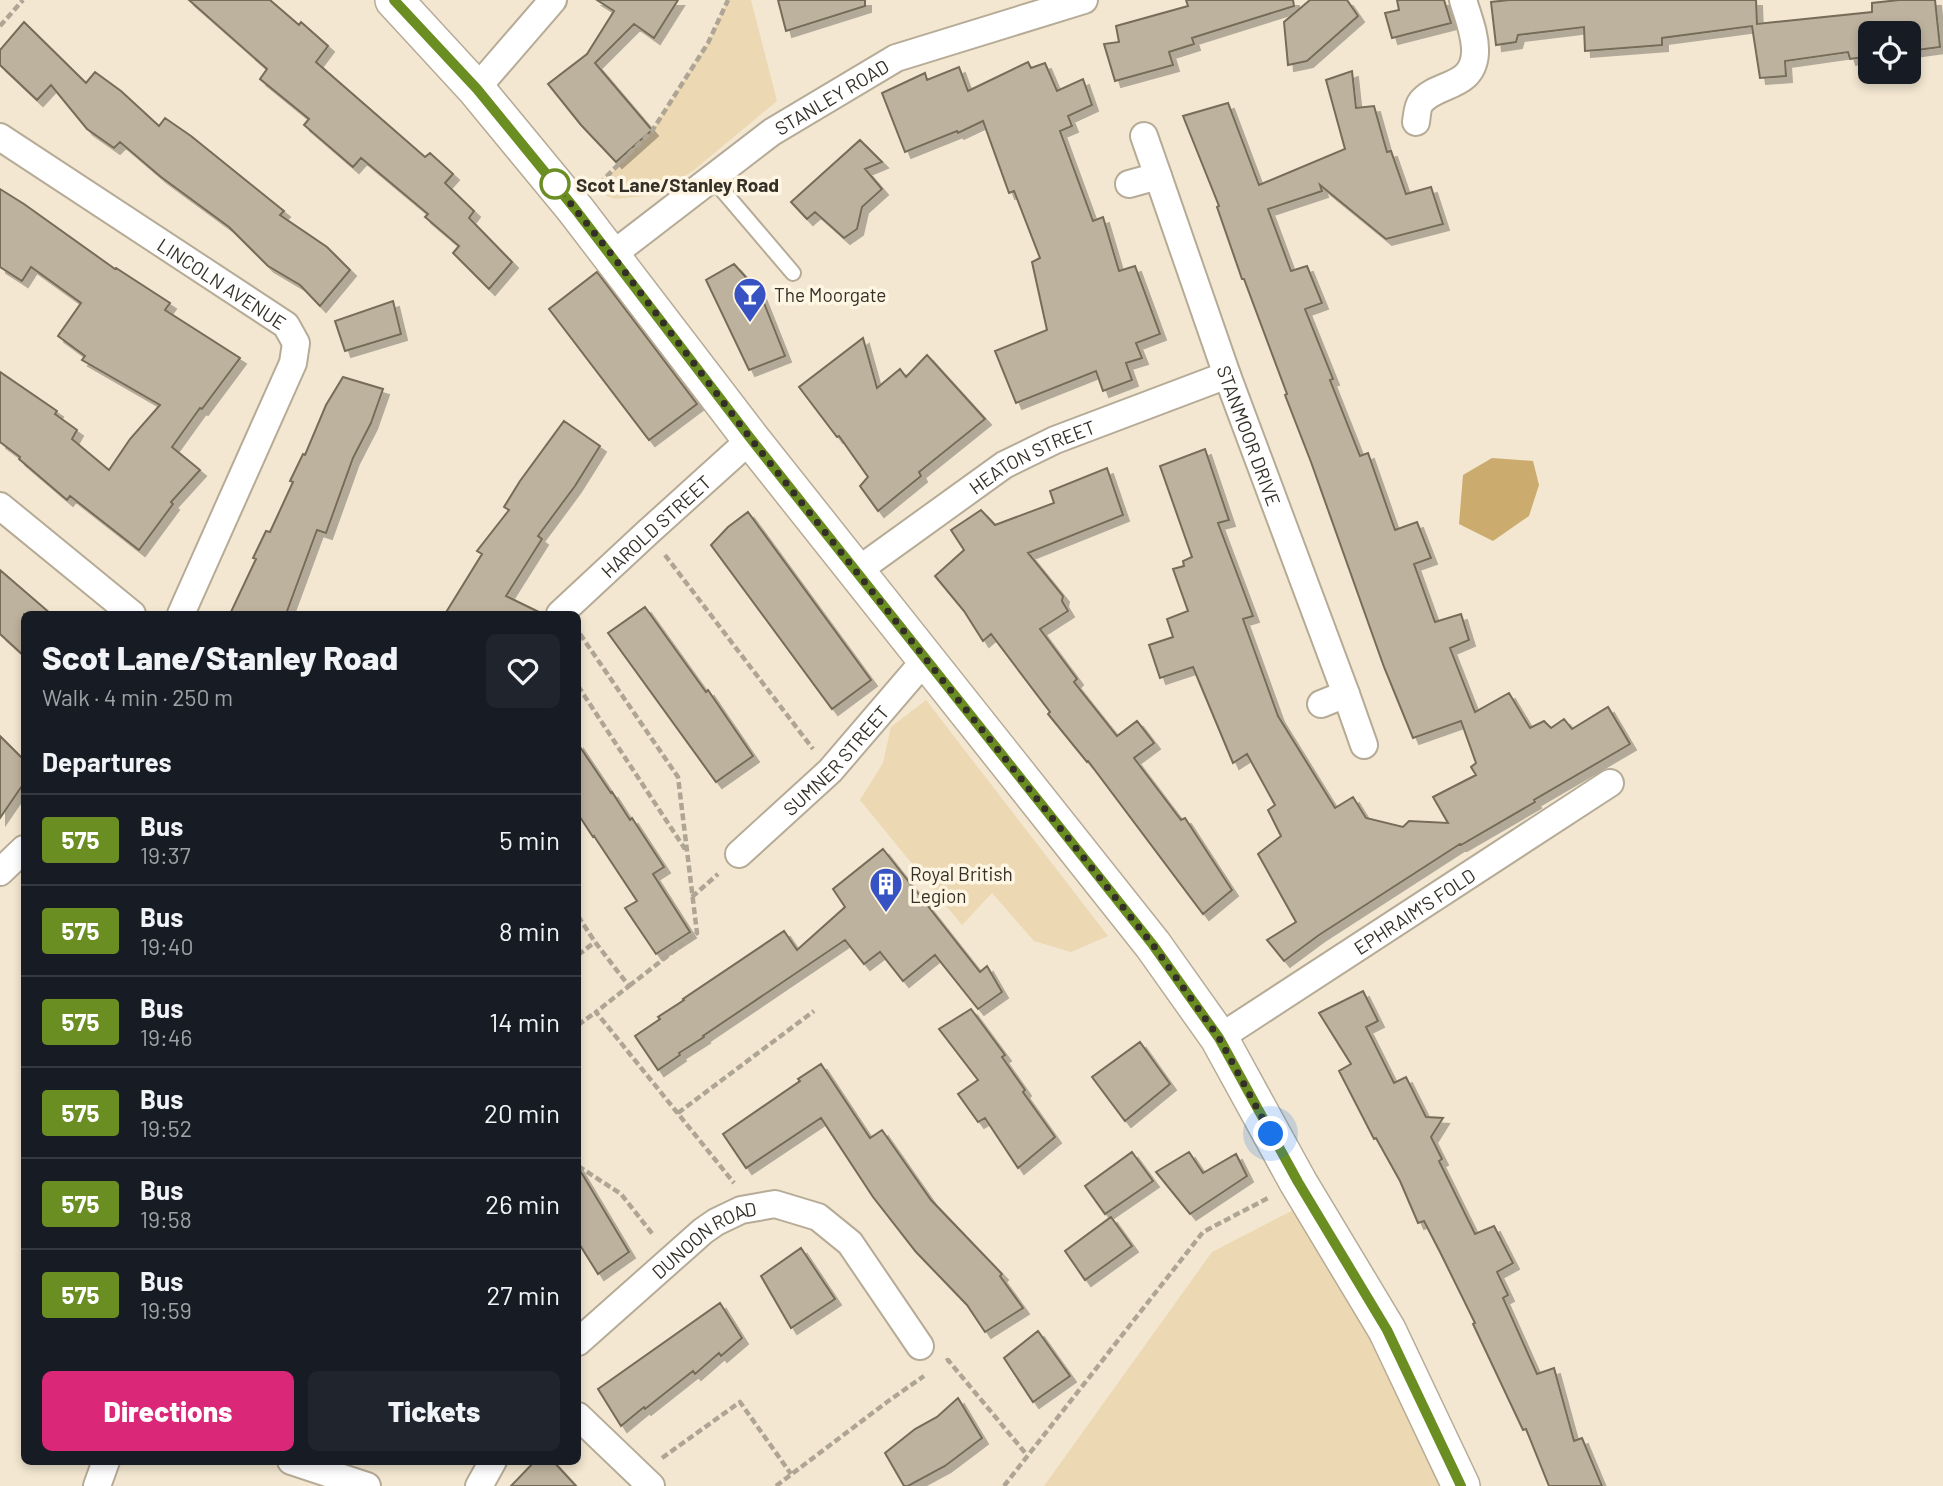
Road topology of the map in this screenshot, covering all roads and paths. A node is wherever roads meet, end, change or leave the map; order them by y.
1 (23, 0) edge
2 (394, 0) edge
3 (553, 0) edge
4 (728, 0) edge
5 (1084, 0) edge
6 (1463, 0) edge
7 (0, 26) edge
8 (477, 89) junction
9 (1416, 122) dead end
10 (1144, 136) dead end
11 (0, 137) edge
12 (1158, 176) junction
13 (712, 178) junction
14 (1129, 184) dead end
15 (575, 209) junction
16 (612, 255) junction
17 (793, 273) dead end
18 (1227, 375) junction
19 (751, 439) junction
20 (0, 506) edge
21 (647, 533) junction
22 (856, 571) junction
23 (128, 611) edge
24 (182, 611) edge
25 (563, 611) edge
26 (581, 635) edge
27 (926, 659) junction
28 (581, 691) edge
29 (1346, 694) junction
30 (1321, 704) dead end
31 (1364, 745) dead end
32 (830, 771) junction
33 (1610, 783) dead end
34 (687, 851) junction
35 (21, 852) edge
36 (739, 854) joint
37 (2, 868) edge
38 (692, 897) junction
39 (581, 921) edge
40 (595, 942) junction
41 (581, 953) edge
42 (629, 986) junction
43 (814, 1011) dead end
44 (596, 1012) junction
45 (581, 1023) edge
46 (1219, 1038) junction
47 (678, 1113) junction
48 (581, 1168) edge
49 (1298, 1182) junction
50 (739, 1189) dead end
51 (671, 1259) junction
52 (581, 1339) edge
53 (919, 1346) dead end
54 (938, 1367) dead end
55 (928, 1374) dead end
56 (581, 1419) edge
57 (1027, 1455) junction
58 (105, 1465) edge
59 (303, 1465) edge
60 (491, 1465) edge
61 (792, 1474) junction
62 (645, 1480) edge
63 (97, 1486) edge
64 (367, 1486) edge
65 (479, 1486) edge
66 (776, 1486) edge
67 (1004, 1486) edge
68 (1461, 1486) edge

1 - 7 path
2 - 8 main road
3 - 8 street
4 - 15 path
5 - 13 street, STANLEY ROAD
6 - 9 street
8 - 15 main road
10 - 12 street, STANMOOR DRIVE
11 - 24 street, LINCOLN AVENUE
12 - 14 street
12 - 18 street, STANMOOR DRIVE
13 - 16 street, STANLEY ROAD
13 - 17 lane
15 - 16 main road
16 - 19 main road
18 - 22 street, HEATON STREET
18 - 29 street, STANMOOR DRIVE
19 - 21 street, HAROLD STREET
19 - 22 main road
20 - 23 street
21 - 25 street, HAROLD STREET
21 - 32 path
22 - 27 main road
26 - 34 path
27 - 32 street, SUMNER STREET
27 - 46 main road
28 - 34 path
29 - 30 street
29 - 31 street, STANMOOR DRIVE
32 - 36 street, SUMNER STREET
33 - 46 street, EPHRAIM'S FOLD
34 - 38 path
35 - 37 street
36 - 38 path
38 - 42 path
39 - 40 path
40 - 41 path
40 - 42 path
42 - 44 path
43 - 47 path
44 - 45 path
44 - 47 path
46 - 49 main road
47 - 50 path
48 - 51 path
49 - 57 path
49 - 68 main road
51 - 52 street, DUNOON ROAD
51 - 53 street, DUNOON ROAD
54 - 57 path
55 - 61 path
56 - 62 street
57 - 67 path
58 - 63 street
59 - 64 street
60 - 65 street
61 - 62 path
61 - 66 path

